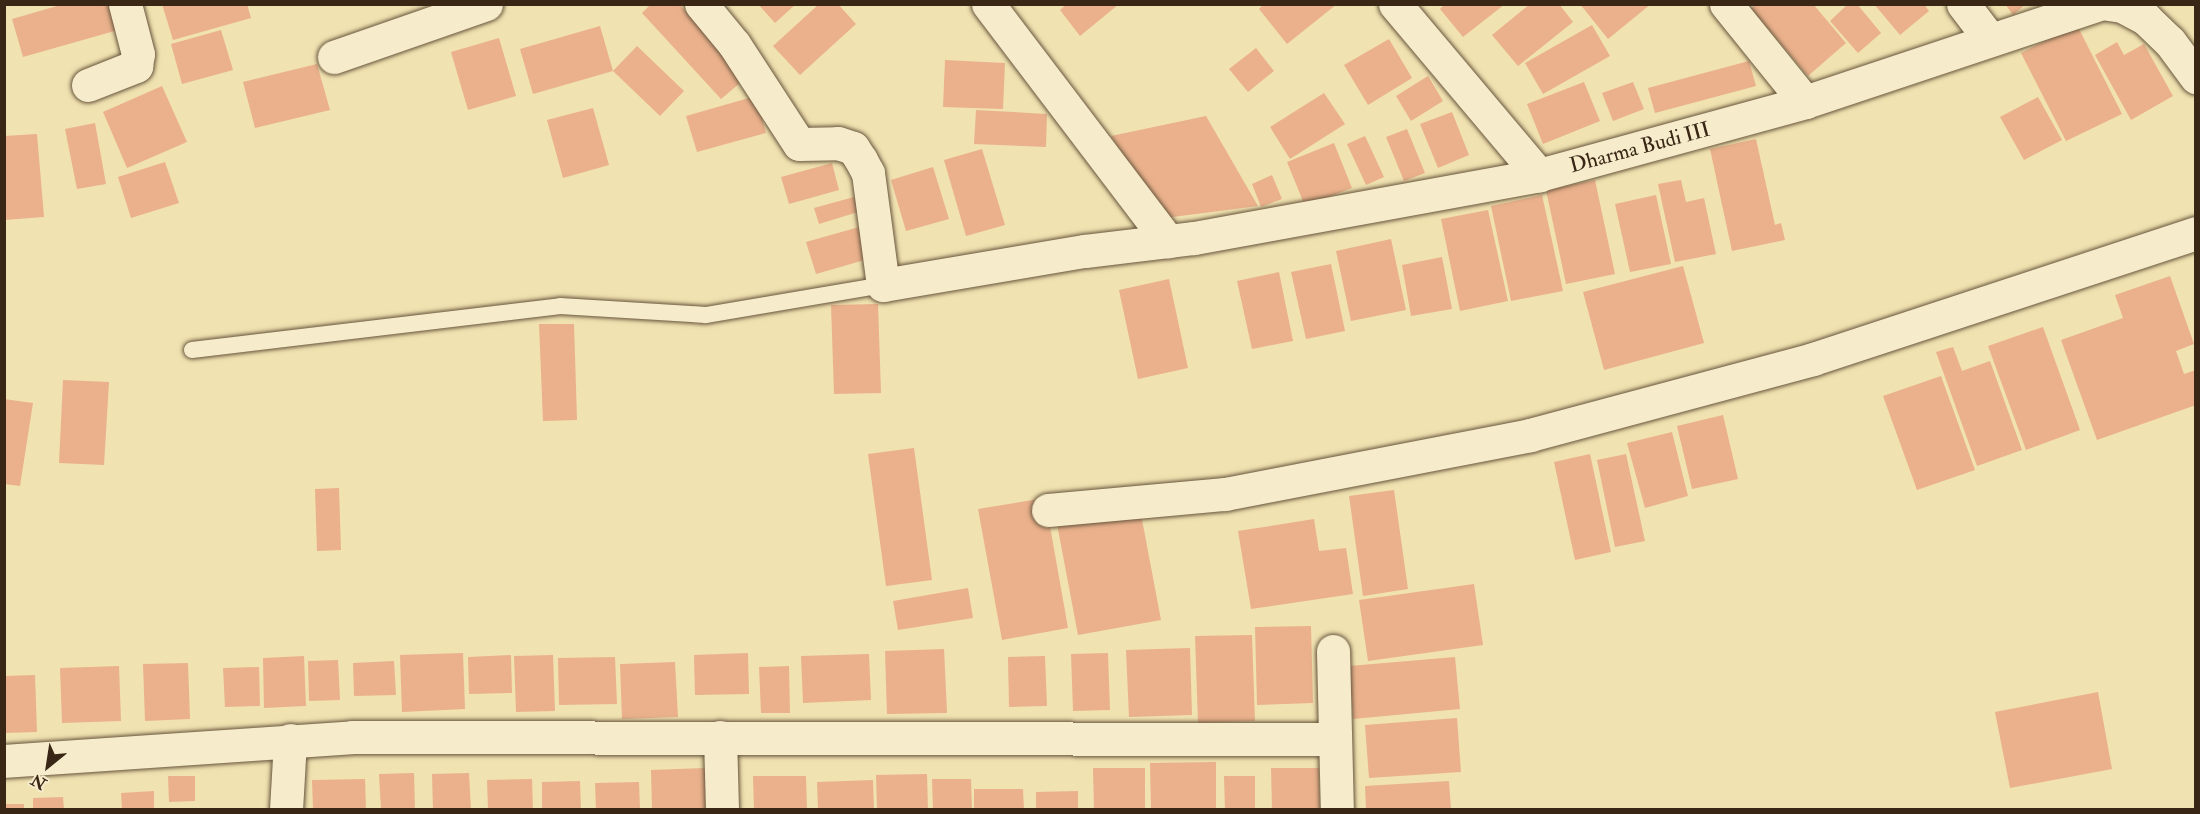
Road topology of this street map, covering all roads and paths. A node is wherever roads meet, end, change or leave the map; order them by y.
1 (125, 4) edge
2 (486, 4) edge
3 (701, 4) edge
4 (988, 4) edge
5 (1395, 4) edge
6 (1726, 4) edge
7 (1962, 4) edge
8 (2099, 4) edge
9 (2108, 4) edge
10 (1989, 38) junction
11 (334, 57) dead end
12 (2196, 77) edge
13 (88, 85) dead end
14 (1805, 102) junction
15 (1539, 175) junction
16 (2196, 234) edge
17 (1168, 241) junction
18 (883, 285) junction
19 (192, 350) dead end
20 (1048, 510) dead end
21 (1333, 651) dead end
22 (720, 737) junction
23 (1335, 739) junction
24 (290, 740) junction
25 (4, 761) edge
26 (286, 810) edge
27 (722, 810) edge
28 (1337, 810) edge

1 - 13 street
2 - 11 street
3 - 18 street
4 - 17 street
5 - 15 street
6 - 14 street
7 - 10 street
8 - 10 street, Dharma Budi III
9 - 12 street
10 - 14 street, Dharma Budi III
14 - 15 street, Dharma Budi III
15 - 17 street, Dharma Budi III
16 - 20 street
17 - 18 street, Dharma Budi III
18 - 19 lane
21 - 23 street
22 - 23 street
22 - 24 street
22 - 27 street
23 - 28 street
24 - 25 street
24 - 26 street

